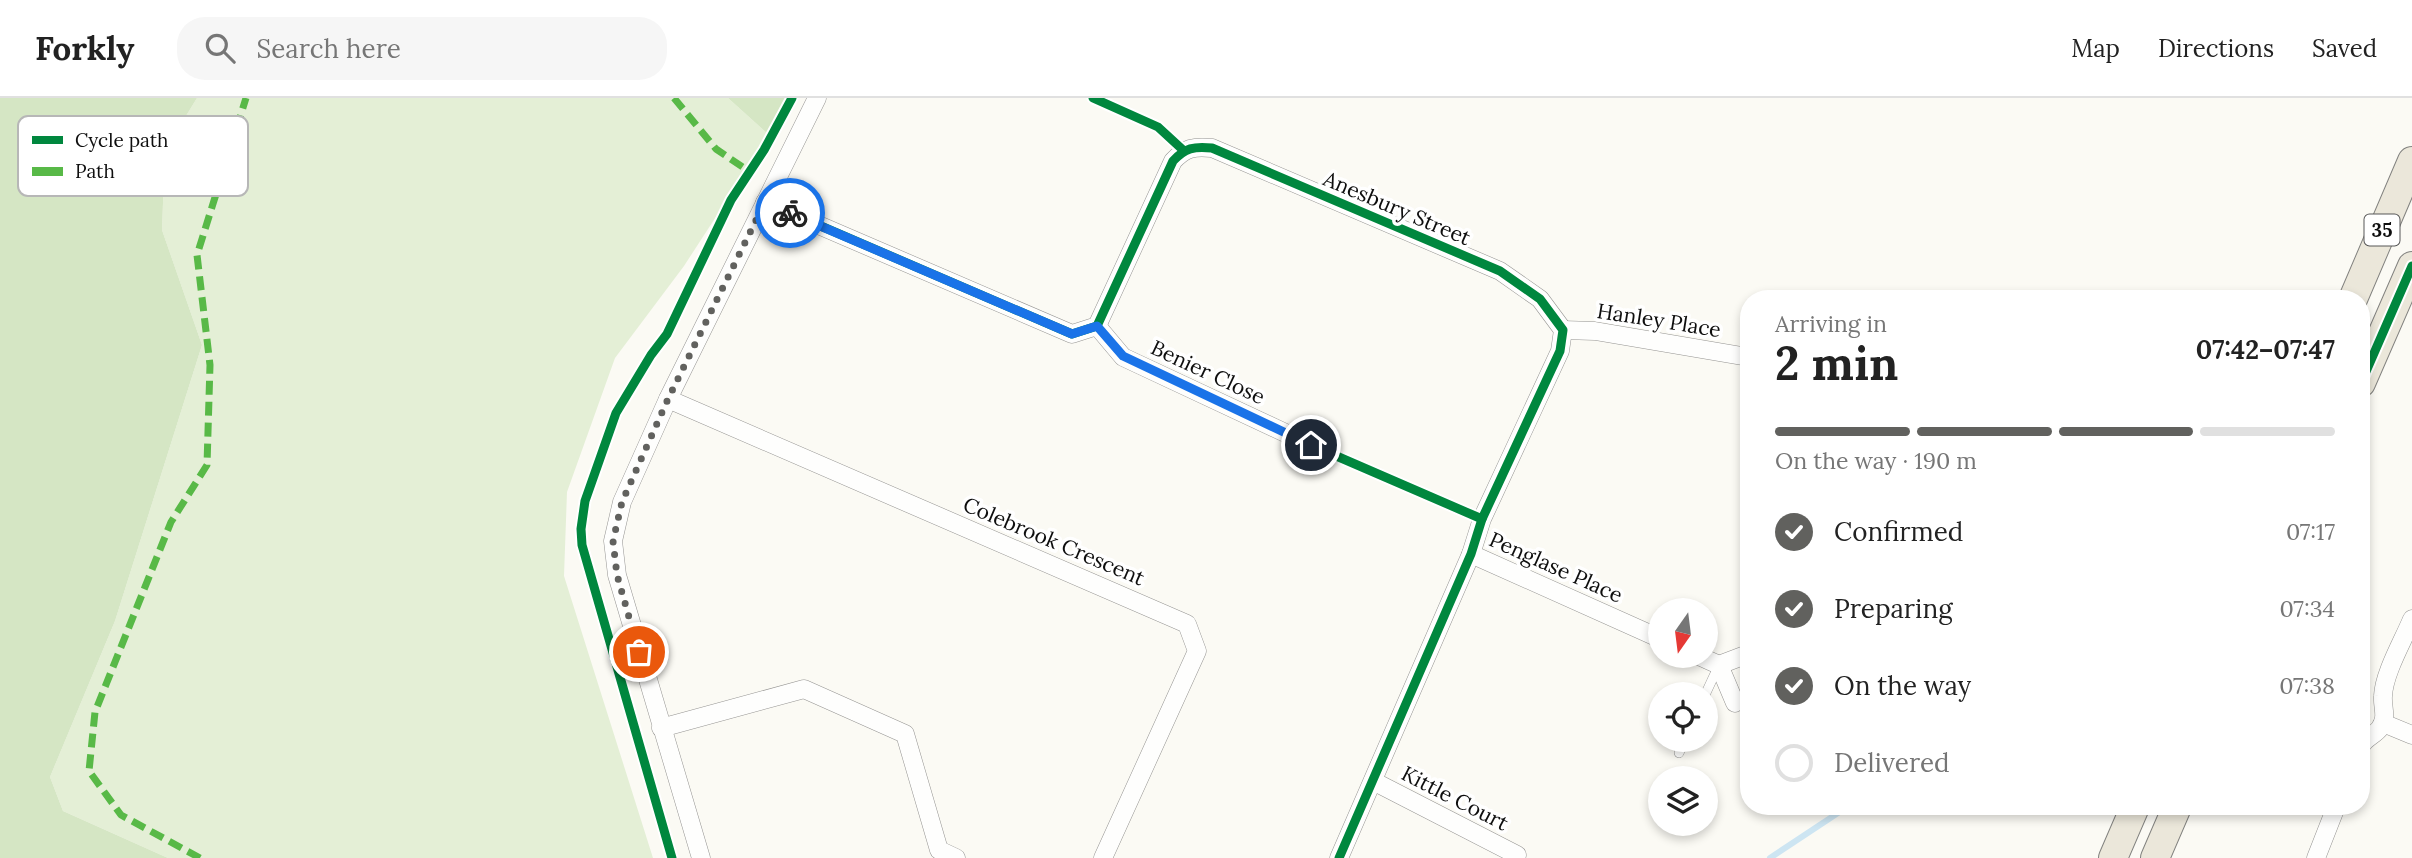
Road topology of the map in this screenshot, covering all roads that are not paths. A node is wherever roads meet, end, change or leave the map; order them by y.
1 (817, 98) edge
2 (2412, 161) edge
3 (765, 202) junction
4 (2412, 266) edge
5 (2357, 290) edge
6 (1097, 326) junction
7 (1563, 330) junction
8 (1740, 356) edge
9 (2370, 362) edge
10 (668, 399) junction
11 (1311, 445) dead end
12 (1471, 554) junction
13 (2412, 619) edge
14 (1648, 633) edge
15 (1740, 657) edge
16 (1719, 665) junction
17 (1711, 682) edge
18 (1735, 703) dead end
19 (2383, 723) junction
20 (661, 728) junction
21 (2370, 735) edge
22 (2412, 735) edge
23 (1373, 781) junction
24 (2132, 815) edge
25 (2174, 815) edge
26 (2333, 815) edge
27 (1519, 857) edge
28 (701, 858) edge
29 (956, 858) edge
30 (1103, 858) edge
31 (1339, 858) edge
32 (2113, 858) edge
33 (2155, 858) edge
34 (2316, 858) edge

1 - 3 street
2 - 5 main road, 35
3 - 6 street
3 - 10 street
4 - 9 main road, 35
6 - 7 street, Anesbury Street
6 - 11 street, Benier Close
7 - 8 street, Hanley Place
7 - 12 street
10 - 20 street
10 - 30 street, Colebrook Crescent
12 - 14 street, Penglase Place
12 - 23 street
13 - 19 street
15 - 16 street
16 - 17 lane
16 - 18 street
19 - 21 street
19 - 22 street
20 - 28 street
20 - 29 street
23 - 27 street, Kittle Court
23 - 31 street
24 - 32 main road
25 - 33 main road
26 - 34 street

